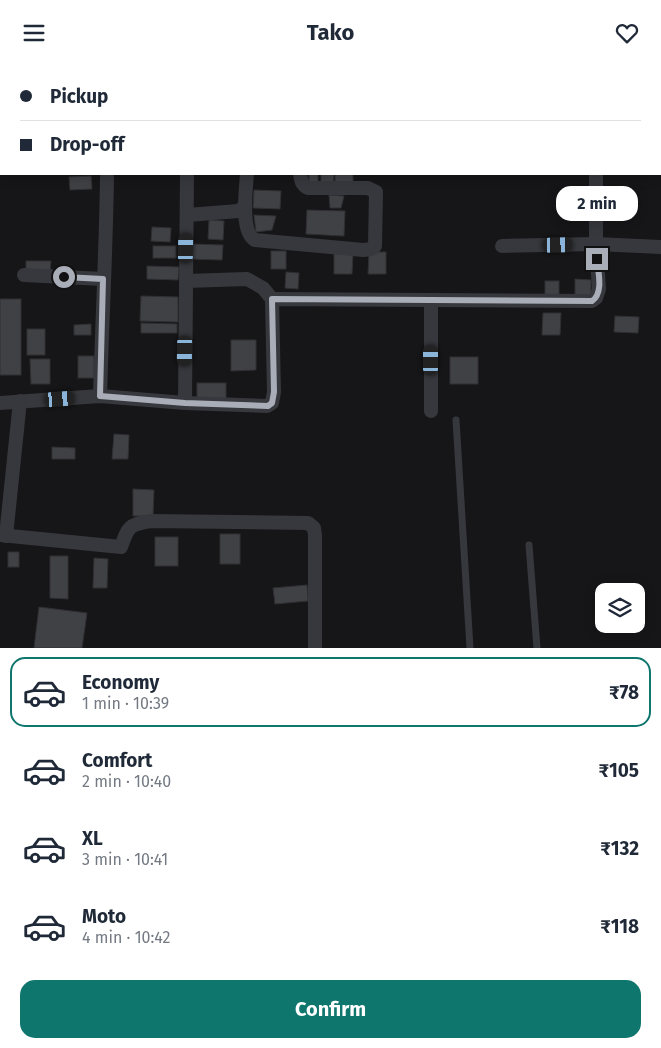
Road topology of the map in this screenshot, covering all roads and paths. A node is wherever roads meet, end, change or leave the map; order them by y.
1 (187, 175) edge
2 (247, 175) edge
3 (300, 175) edge
4 (596, 175) edge
5 (107, 177) dead end
6 (244, 206) junction
7 (187, 215) junction
8 (596, 244) junction
9 (502, 246) dead end
10 (661, 247) edge
11 (24, 275) dead end
12 (103, 279) junction
13 (186, 281) junction
14 (272, 299) junction
15 (431, 301) junction
16 (100, 396) junction
17 (20, 401) junction
18 (0, 403) edge
19 (185, 403) junction
20 (432, 411) dead end
21 (456, 420) dead end
22 (3, 536) edge
23 (529, 545) dead end
24 (315, 648) edge
25 (470, 648) edge
26 (537, 648) edge

1 - 7 street
2 - 6 street
3 - 6 street
4 - 8 street
5 - 12 street
6 - 7 street
7 - 13 street
8 - 9 street
8 - 10 street
8 - 15 street
11 - 12 street
12 - 16 street
13 - 14 street
13 - 19 street
14 - 15 street
14 - 19 street
15 - 20 street
16 - 17 street
16 - 19 street
17 - 18 street
17 - 22 street
21 - 25 lane
22 - 24 street
23 - 26 lane

